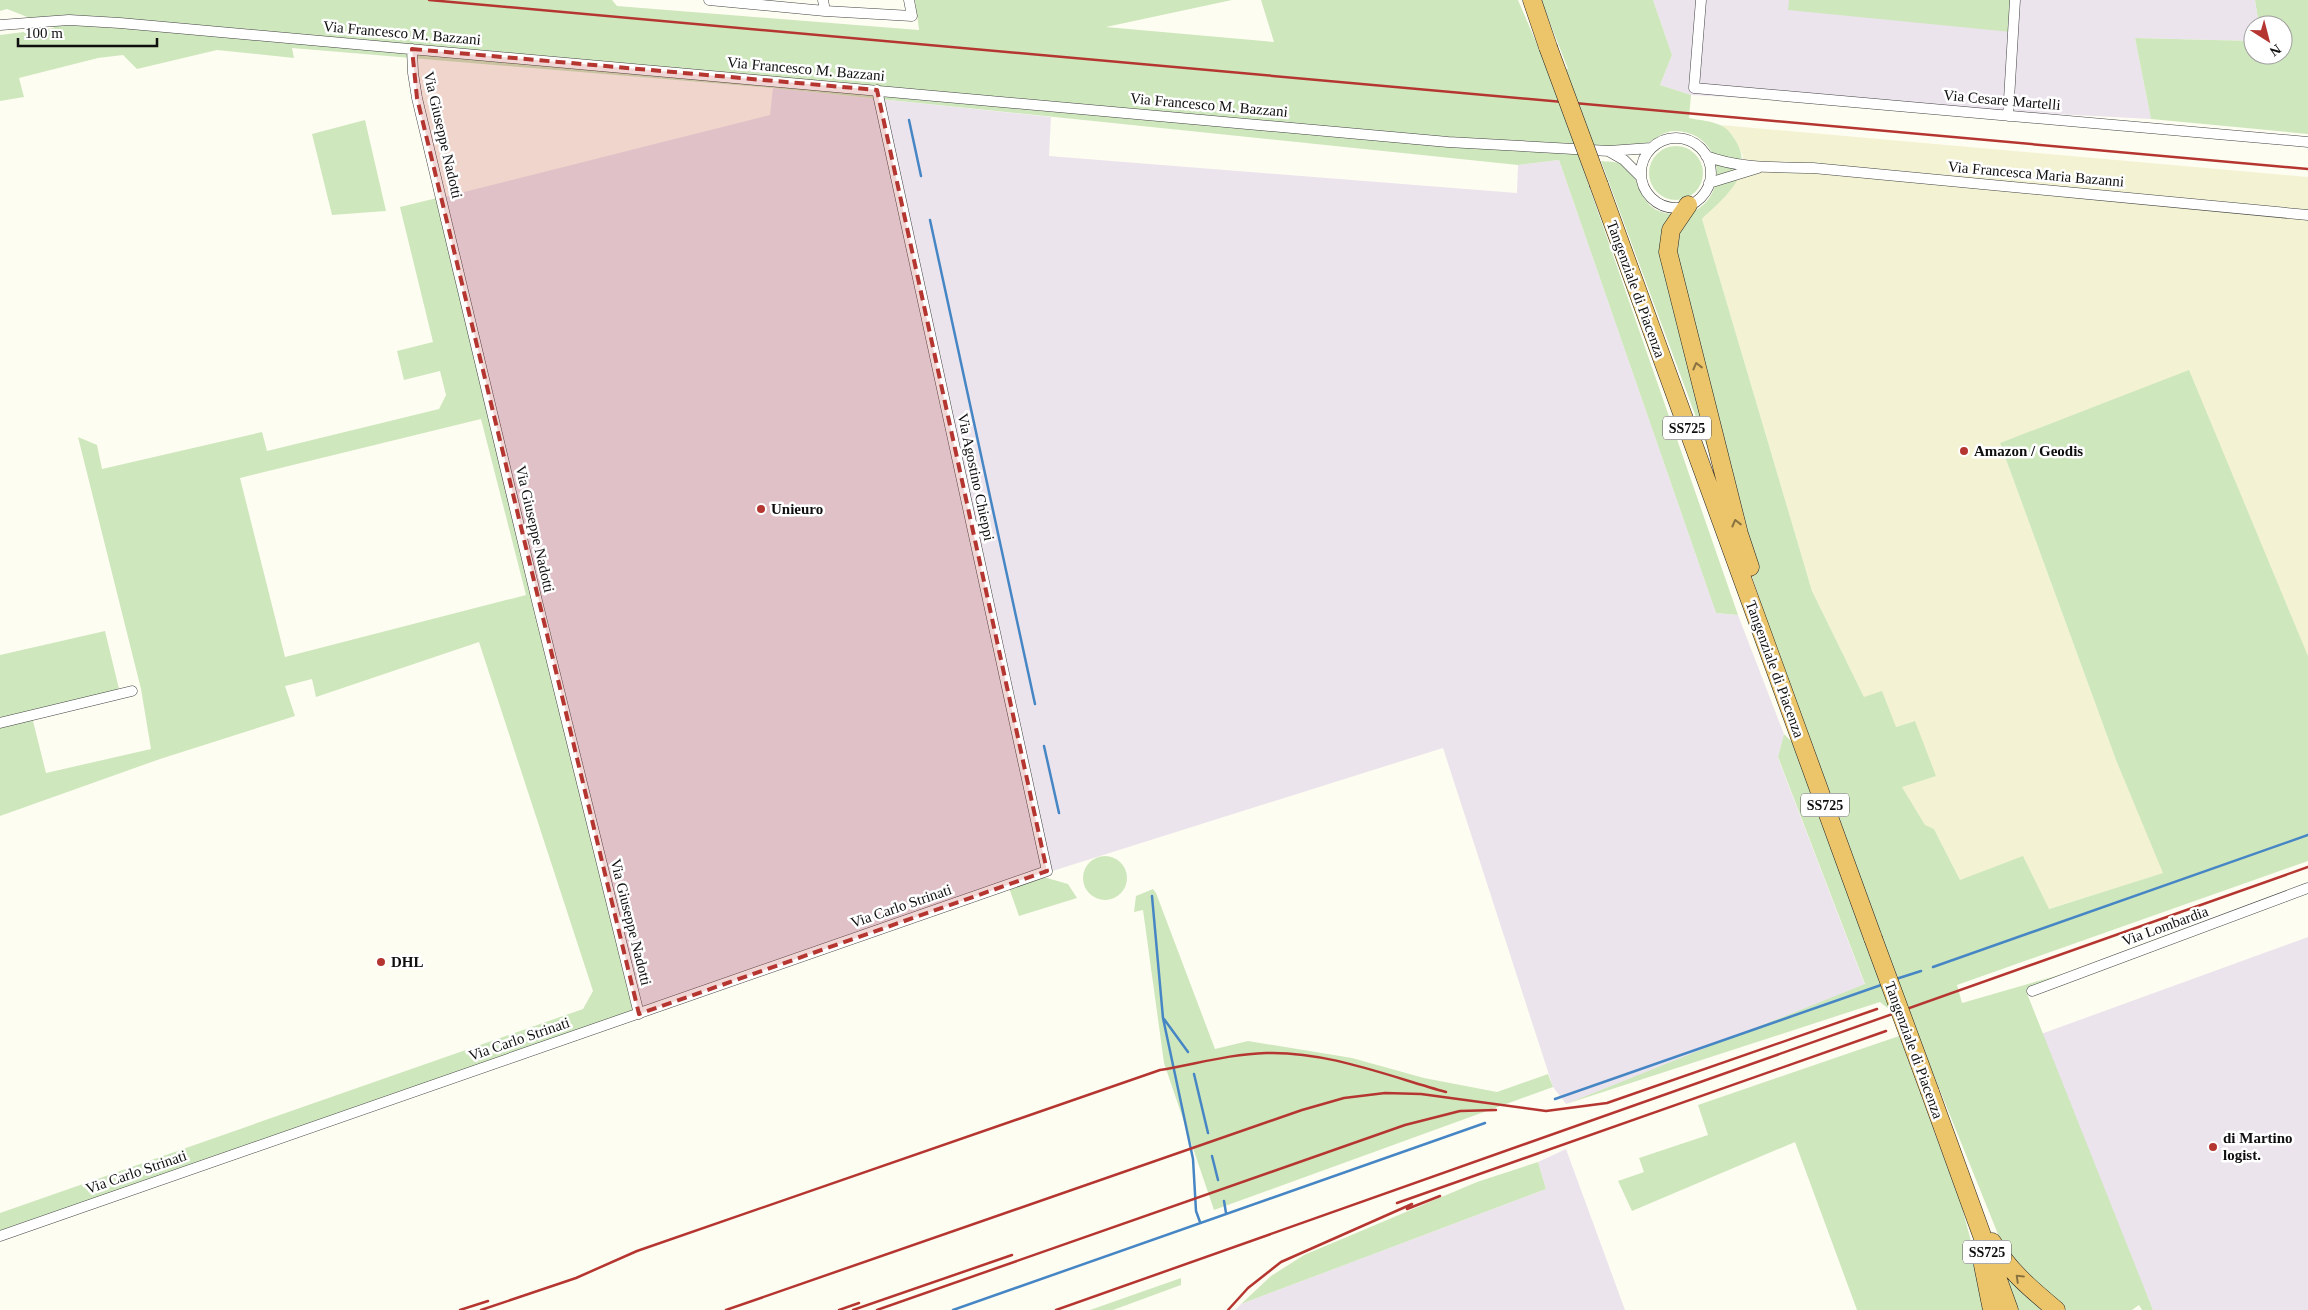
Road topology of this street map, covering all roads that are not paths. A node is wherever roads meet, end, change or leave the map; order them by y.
1 (709, 0) edge
2 (823, 0) edge
3 (909, 0) edge
4 (1527, 0) edge
5 (1532, 0) edge
6 (1701, 0) edge
7 (2015, 0) edge
8 (825, 11) junction
9 (0, 25) edge
10 (1542, 28) junction
11 (412, 49) junction
12 (877, 90) junction
13 (2008, 116) junction
14 (2308, 142) edge
15 (1651, 148) junction
16 (1609, 151) junction
17 (1706, 156) junction
18 (1760, 167) junction
19 (1642, 177) junction
20 (1709, 183) junction
21 (1688, 205) junction
22 (2308, 216) edge
23 (1776, 671) junction
24 (132, 691) dead end
25 (0, 723) edge
26 (1047, 871) joint
27 (2308, 888) edge
28 (2032, 991) dead end
29 (638, 1014) junction
30 (1966, 1194) junction
31 (0, 1236) edge
32 (1992, 1310) edge
33 (2009, 1310) edge
34 (2056, 1310) edge

1 - 8 street
2 - 8 street
3 - 8 street
4 - 10 highway, Tangenziale di Piacenza
5 - 10 highway, Tangenziale di Piacenza
6 - 13 street, Via Cesare Martelli
7 - 13 street
9 - 11 street, Via Francesco M. Bazzani
10 - 23 highway, Tangenziale di Piacenza / SS725, bridge
11 - 12 street, Via Francesco M. Bazzani
11 - 29 street, Via Giuseppe Nadotti
12 - 16 street, Via Francesco M. Bazzani
12 - 26 street, Via Agostino Chieppi
13 - 14 street, Via Cesare Martelli
15 - 16 street, Via Francesco M. Bazzani
15 - 17 street
15 - 19 street
16 - 19 street
17 - 18 street
17 - 20 street
18 - 20 street
18 - 22 street, Via Francesca Maria Bazanni
19 - 21 street
20 - 21 street
23 -> 21 highway
23 - 30 highway, Tangenziale di Piacenza / SS725, bridge
24 - 25 street
26 - 29 street, Via Carlo Strinati
27 - 28 street, Via Lombardia
29 - 31 street, Via Carlo Strinati
30 - 32 highway
30 - 33 highway, Tangenziale di Piacenza / SS725
34 -> 30 highway

